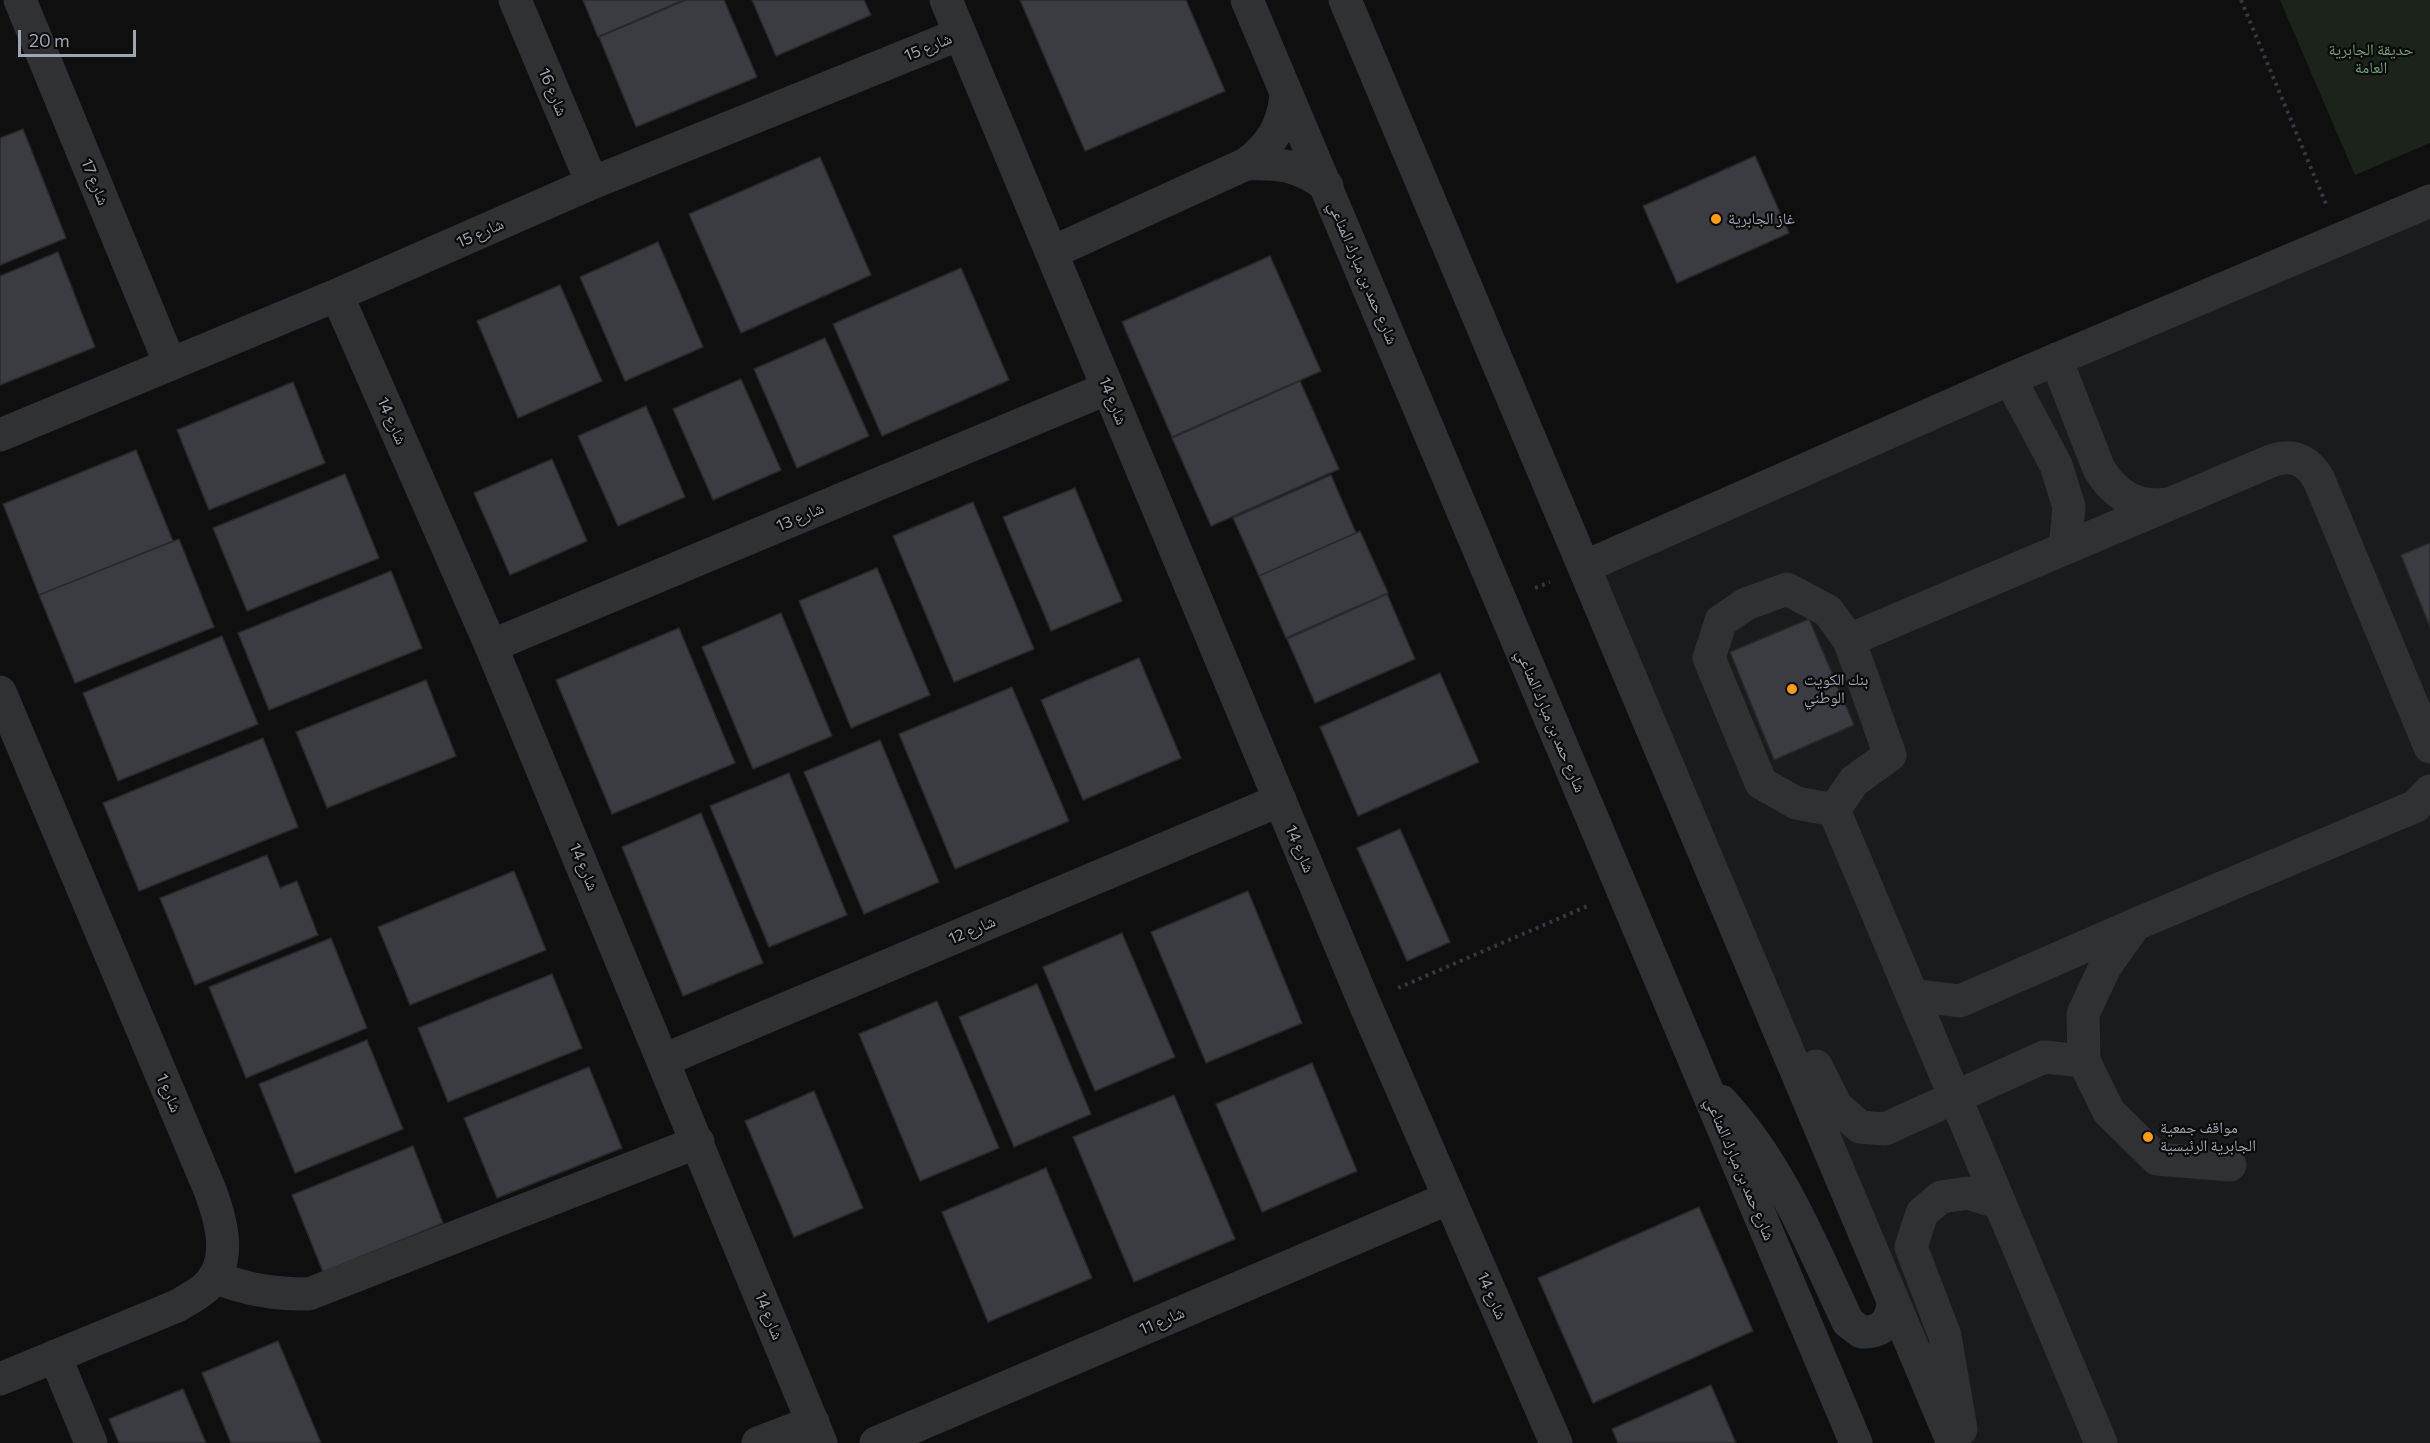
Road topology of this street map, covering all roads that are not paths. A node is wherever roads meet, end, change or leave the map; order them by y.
1 (20, 0) edge
2 (515, 0) edge
3 (946, 0) edge
4 (1247, 0) edge
5 (1345, 0) edge
6 (1370, 0) edge
7 (960, 34) junction
8 (1286, 95) junction
9 (1246, 164) junction
10 (1421, 181) junction
11 (592, 183) junction
12 (1327, 186) junction
13 (2430, 201) edge
14 (1053, 252) junction
15 (337, 295) junction
16 (2056, 359) junction
17 (170, 364) junction
18 (2010, 379) junction
19 (1108, 388) junction
20 (0, 435) edge
21 (2172, 503) junction
22 (2065, 548) junction
23 (1584, 567) junction
24 (1849, 640) junction
25 (491, 646) junction
26 (0, 692) edge
27 (2430, 747) edge
28 (2430, 791) edge
29 (1280, 800) junction
30 (1834, 810) junction
31 (2134, 925) junction
32 (1763, 992) junction
33 (1912, 995) junction
34 (664, 1060) junction
35 (2084, 1061) junction
36 (1703, 1083) junction
37 (1955, 1097) junction
38 (698, 1142) junction
39 (2230, 1166) dead end
40 (1449, 1198) junction
41 (2000, 1203) junction
42 (214, 1277) junction
43 (1893, 1301) junction
44 (55, 1356) junction
45 (0, 1379) edge
46 (817, 1433) edge
47 (91, 1443) edge
48 (758, 1443) edge
49 (876, 1443) edge
50 (1556, 1443) edge
51 (1856, 1443) edge
52 (1953, 1443) edge
53 (1964, 1443) edge
54 (2101, 1443) edge

1 - 17 street, شارع 17
2 - 11 street, شارع 16
3 - 7 street, شارع 14
4 - 8 street, شارع حمد بن مبارك المناعي
5 - 10 street
6 - 10 street
7 - 11 street, شارع 15
7 - 14 street, شارع 14
8 - 9 street
8 - 12 street, شارع حمد بن مبارك المناعي
9 - 12 street
9 - 14 street
10 - 23 street
11 - 15 street, شارع 15
12 - 36 street, شارع حمد بن مبارك المناعي
13 - 16 street
14 - 19 street, شارع 14
15 - 17 street, شارع 15
15 - 25 street, شارع 14
16 - 18 street
16 - 21 street
17 - 20 street, شارع 15
18 - 22 street
18 - 23 street
19 - 25 street, شارع 13
19 - 29 street, شارع 14
21 - 22 street
21 - 27 street
22 - 24 street
23 - 32 street
24 - 30 street
24 - 30 street
25 - 34 street, شارع 14
26 - 42 street, شارع 1
28 - 31 street
29 - 34 street, شارع 12
29 - 40 street, شارع 14
30 - 33 street
31 - 33 street
31 - 35 street
32 - 37 street
32 - 43 street
33 - 37 street
34 - 38 street, شارع 14
35 - 37 street
35 - 39 street
36 - 43 street
36 - 51 street, شارع حمد بن مبارك المناعي
37 - 41 street
38 - 42 street
38 - 46 street, شارع 14
40 - 49 street, شارع 11
40 - 50 street, شارع 14
41 - 53 street
41 - 54 street
42 - 44 street
43 - 52 street
44 - 45 street
44 - 47 street
46 - 48 street

